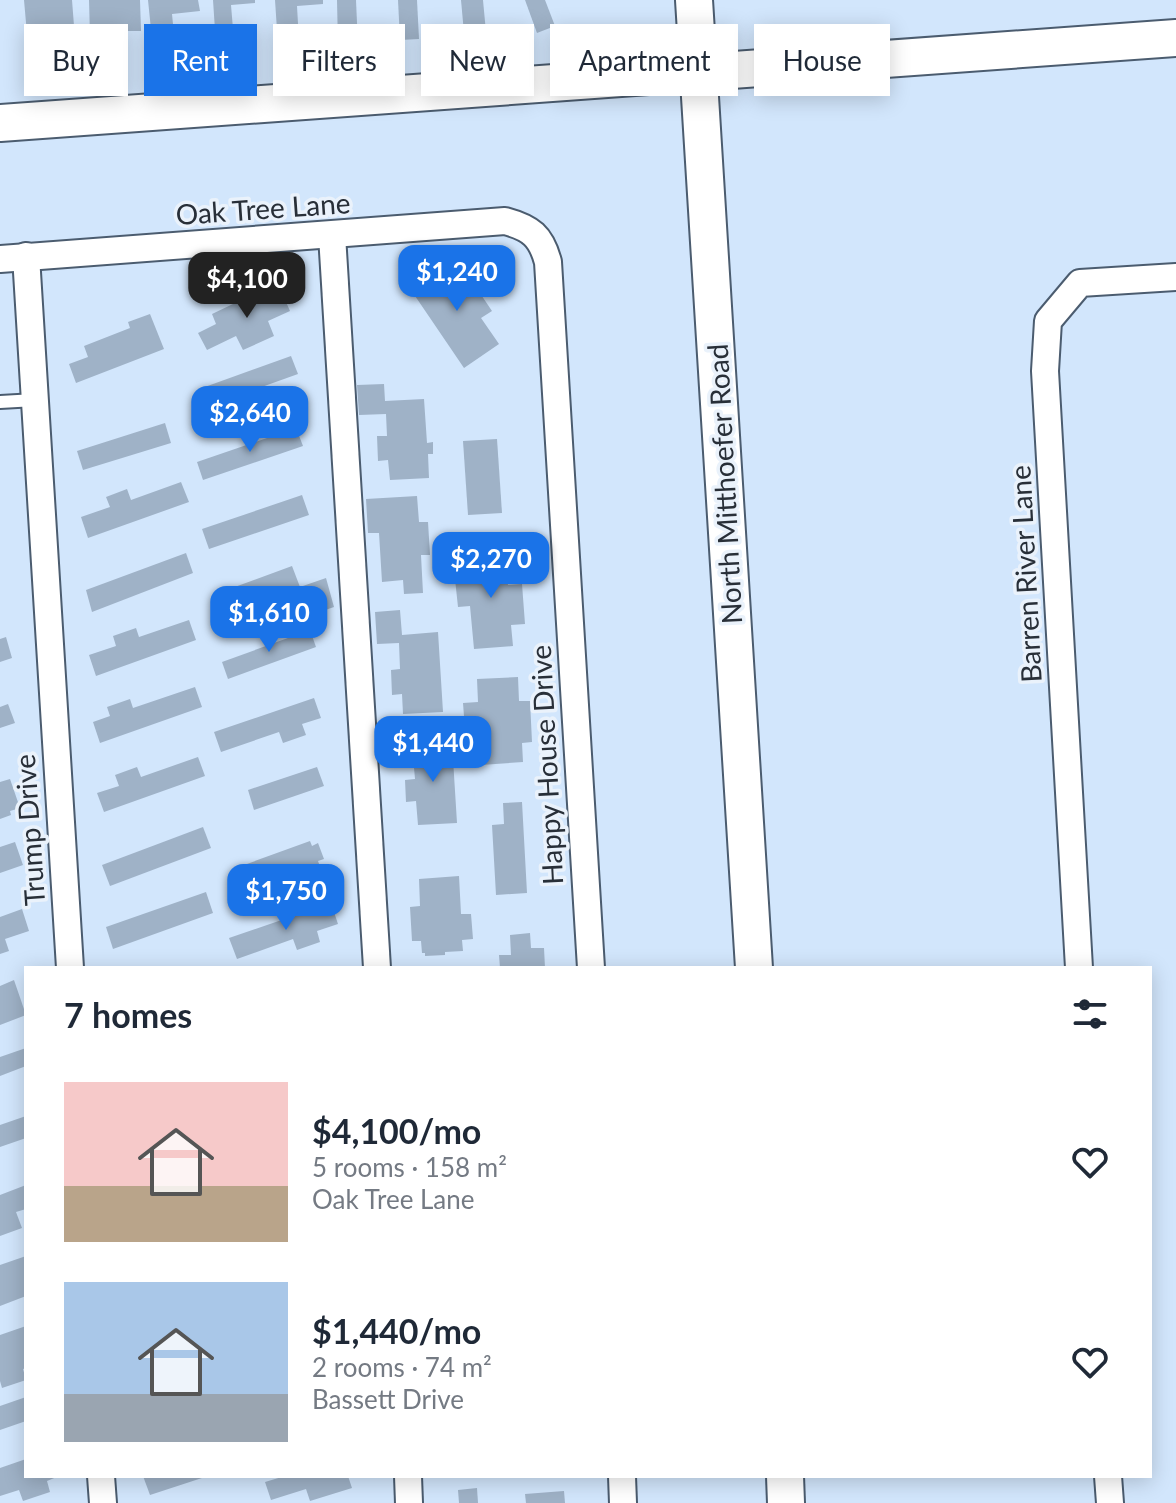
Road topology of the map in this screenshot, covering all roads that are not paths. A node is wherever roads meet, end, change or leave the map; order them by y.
1 (694, 0) edge
2 (696, 24) edge
3 (1176, 38) edge
4 (738, 69) edge
5 (550, 83) edge
6 (700, 96) edge
7 (0, 123) edge
8 (529, 229) joint
9 (332, 235) junction
10 (26, 256) junction
11 (0, 259) edge
12 (1176, 277) edge
13 (35, 400) junction
14 (0, 402) edge
15 (70, 966) edge
16 (377, 966) edge
17 (591, 966) edge
18 (754, 966) edge
19 (1079, 966) edge
20 (101, 1478) edge
21 (408, 1478) edge
22 (622, 1478) edge
23 (785, 1478) edge
24 (1108, 1478) edge
25 (103, 1503) edge
26 (409, 1503) edge
27 (623, 1503) edge
28 (786, 1503) edge
29 (1110, 1503) edge

1 - 2 street, North Mitthoefer Road
3 - 4 street
5 - 7 street
6 - 18 street, North Mitthoefer Road
8 - 9 street, Oak Tree Lane
8 - 17 street, Happy House Drive
9 - 10 street, Oak Tree Lane
9 - 16 street
10 - 11 street, Oak Tree Lane
10 - 13 street, Trump Drive
12 - 19 street, Barren River Lane
13 - 14 lane
13 - 15 street, Trump Drive
20 - 25 street
21 - 26 street
22 - 27 street
23 - 28 street
24 - 29 street

